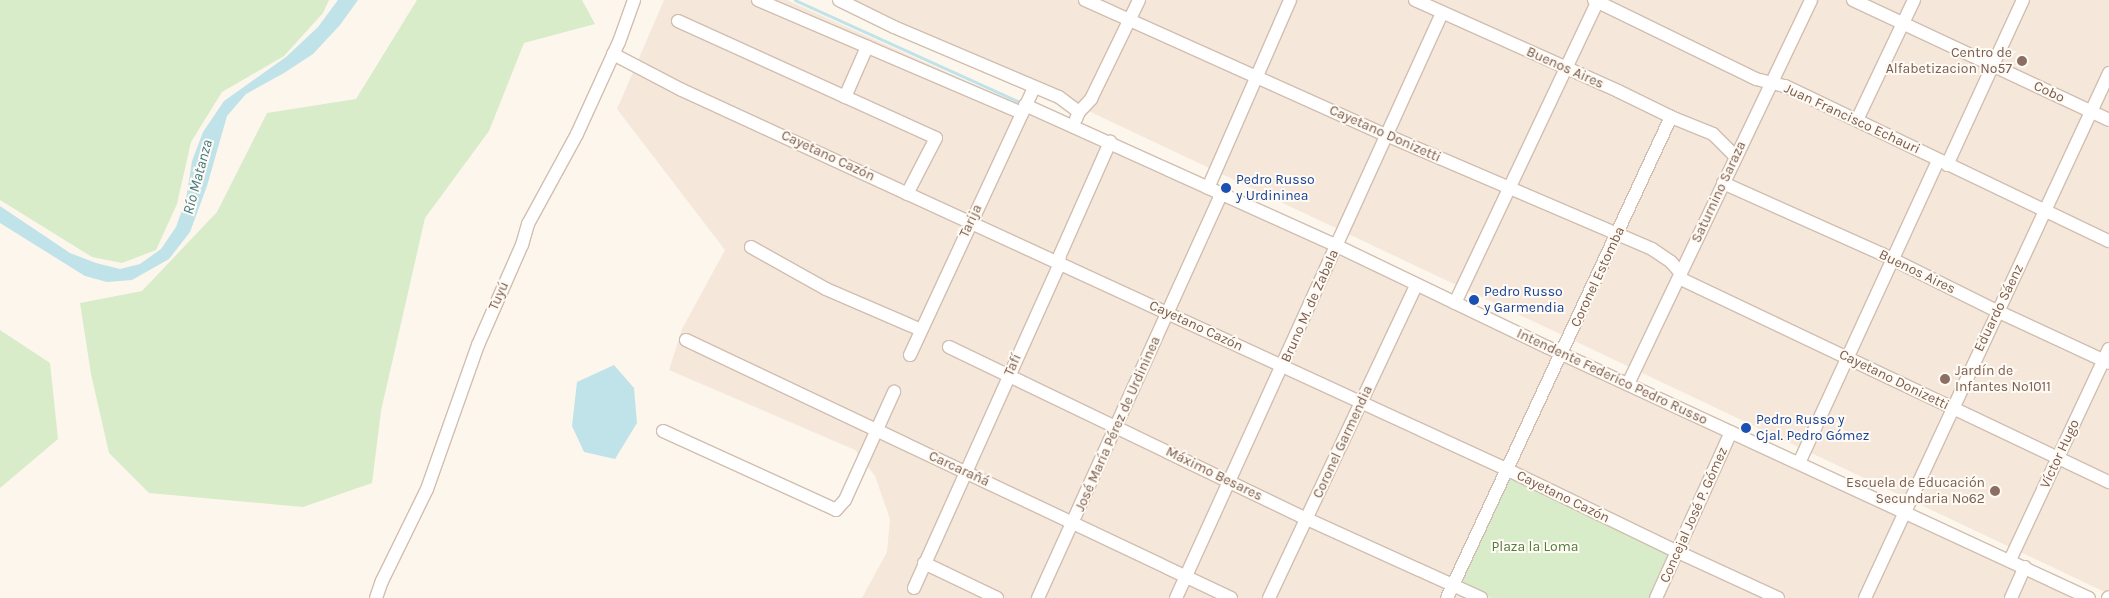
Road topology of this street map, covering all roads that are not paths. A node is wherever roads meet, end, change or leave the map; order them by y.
1 (634, 0) edge
2 (758, 0) edge
3 (839, 0) edge
4 (1085, 0) edge
5 (1139, 0) edge
6 (1290, 0) edge
7 (1415, 0) edge
8 (1811, 0) edge
9 (1853, 0) edge
10 (1914, 0) edge
11 (2023, 0) edge
12 (1596, 1) edge
13 (1440, 8) edge
14 (1130, 20) junction
15 (678, 21) dead end
16 (1902, 24) junction
17 (867, 47) junction
18 (613, 54) junction
19 (1993, 66) junction
20 (1565, 69) junction
21 (2109, 73) edge
22 (1255, 76) junction
23 (1772, 83) junction
24 (1034, 88) junction
25 (846, 97) junction
26 (1024, 109) junction
27 (1078, 112) junction
28 (2091, 112) junction
29 (1671, 117) junction
30 (1857, 120) junction
31 (2109, 120) edge
32 (1073, 126) junction
33 (1386, 135) junction
34 (1110, 142) junction
35 (1735, 156) junction
36 (1943, 163) junction
37 (1723, 183) junction
38 (1208, 188) junction
39 (1510, 188) junction
40 (907, 194) junction
41 (1221, 194) junction
42 (2046, 211) junction
43 (971, 222) junction
44 (1618, 234) junction
45 (2109, 241) edge
46 (1337, 246) junction
47 (751, 247) dead end
48 (1891, 260) junction
49 (1058, 263) junction
50 (1680, 276) junction
51 (1416, 286) junction
52 (1455, 303) junction
53 (1997, 311) junction
54 (1169, 313) junction
55 (920, 330) junction
56 (686, 340) dead end
57 (949, 346) dead end
58 (1562, 354) junction
59 (910, 355) dead end
60 (1847, 357) junction
61 (2107, 357) edge
62 (1283, 366) junction
63 (1009, 374) junction
64 (1628, 384) junction
65 (894, 392) dead end
66 (1362, 403) junction
67 (1952, 408) junction
68 (1117, 428) junction
69 (876, 430) junction
70 (663, 432) dead end
71 (1731, 432) junction
72 (2058, 458) junction
73 (1799, 463) junction
74 (1506, 469) junction
75 (965, 472) junction
76 (1230, 481) junction
77 (2109, 482) edge
78 (1905, 512) junction
79 (1307, 520) junction
80 (1073, 523) junction
81 (1678, 552) junction
82 (2010, 560) junction
83 (924, 563) junction
84 (2025, 567) junction
85 (1186, 578) junction
86 (1454, 584) junction
87 (914, 588) dead end
88 (376, 598) edge
89 (996, 598) edge
90 (1038, 598) edge
91 (1176, 598) edge
92 (1231, 598) edge
93 (1270, 598) edge
94 (1447, 598) edge
95 (1481, 598) edge
96 (1656, 598) edge
97 (1778, 598) edge
98 (1865, 598) edge
99 (2011, 598) edge
100 (2089, 598) edge

1 - 18 street, Tuyú
2 - 17 street, Intendente Federico Pedro Russo
3 - 24 street
4 - 14 street, Cayetano Donizetti
5 - 14 street
6 - 22 street
7 - 13 street, Buenos Aires
8 - 23 street, Saturnino Saraza
9 - 16 street, Cobo
10 - 16 street
11 - 19 street
12 - 20 street
12 - 23 street, Juan Francisco Echauri
13 - 20 street, Buenos Aires
13 - 33 street, Bruno M. de Zabala
14 - 22 street, Cayetano Donizetti
14 - 27 street
15 - 25 street
16 - 19 street, Cobo
16 - 30 street
17 - 25 street
17 - 26 street, Intendente Federico Pedro Russo
18 - 40 street, Cayetano Cazón
18 - 88 street, Tuyú
19 - 28 street, Cobo
19 - 36 street
20 - 29 street, Buenos Aires
20 - 39 street
21 - 28 street, Eduardo Sáenz
22 - 33 street, Cayetano Donizetti
22 - 38 street
23 - 30 street, Juan Francisco Echauri
23 - 35 street, Saturnino Saraza
24 - 26 street, Tarija
24 - 27 street
25 - 40 street
26 - 32 street, Intendente Federico Pedro Russo
26 - 43 street, Tarija
27 - 32 street
28 - 31 street, Cobo
28 - 42 street, Eduardo Sáenz
29 - 35 street, Buenos Aires
29 - 44 street, Coronel Estomba
30 - 36 street, Juan Francisco Echauri
32 - 34 street, Intendente Federico Pedro Russo
33 - 39 street, Cayetano Donizetti
33 - 46 street, Bruno M. de Zabala
34 - 38 street, Intendente Federico Pedro Russo
34 - 49 street, Tafí
35 - 37 street, Saturnino Saraza
36 - 42 street, Juan Francisco Echauri
36 - 48 street
37 - 48 street, Buenos Aires
37 - 50 street, Saturnino Saraza
38 - 41 street, Intendente Federico Pedro Russo
39 - 44 street, Cayetano Donizetti
39 - 52 street
40 - 43 street, Cayetano Cazón
41 - 46 street, Intendente Federico Pedro Russo
41 - 54 street, José María Pérez de Urdininea
42 - 45 street, Juan Francisco Echauri
42 - 53 street, Eduardo Sáenz
43 - 49 street, Cayetano Cazón
43 - 55 street, Tarija
44 - 50 street, Cayetano Donizetti
44 - 58 street, Coronel Estomba
46 - 51 street, Intendente Federico Pedro Russo
46 - 62 street, Bruno M. de Zabala
47 - 55 street
48 - 53 street, Buenos Aires
48 - 60 street
49 - 54 street, Cayetano Cazón
49 - 63 street, Tafí
50 - 60 street, Cayetano Donizetti
50 - 64 street, Saturnino Saraza
51 - 52 street, Intendente Federico Pedro Russo
51 - 66 street, Coronel Garmendia
52 - 58 street, Intendente Federico Pedro Russo
53 - 61 street, Buenos Aires
53 - 67 street, Eduardo Sáenz
54 - 62 street, Cayetano Cazón
54 - 68 street, José María Pérez de Urdininea
55 - 59 street, Tarija
56 - 69 street, Carcarañá
57 - 63 street, Máximo Besares
58 - 64 street, Intendente Federico Pedro Russo
58 - 74 street, Coronel Estomba
60 - 67 street, Cayetano Donizetti
60 - 73 street
61 - 72 street, Víctor Hugo
62 - 66 street, Cayetano Cazón
62 - 76 street, Bruno M. de Zabala
63 - 68 street, Máximo Besares
63 - 75 street, Tafí
64 - 71 street, Intendente Federico Pedro Russo
65 - 69 street
66 - 74 street, Cayetano Cazón
66 - 79 street, Coronel Garmendia
67 - 72 street, Cayetano Donizetti
67 - 78 street, Eduardo Sáenz
68 - 76 street, Máximo Besares
68 - 80 street, José María Pérez de Urdininea
69 - 70 street
69 - 75 street, Carcarañá
71 - 73 street, Intendente Federico Pedro Russo
71 - 81 street, Concejal José P. Gómez
72 - 77 street, Cayetano Donizetti
72 - 82 street, Víctor Hugo
73 - 78 street, Intendente Federico Pedro Russo
74 - 81 street, Cayetano Cazón
74 - 86 street, Coronel Estomba
75 - 80 street, Carcarañá
75 - 83 street, Tafí
76 - 79 street, Máximo Besares
76 - 85 street, Bruno M. de Zabala
78 - 82 street, Intendente Federico Pedro Russo
78 - 98 street, Eduardo Sáenz
79 - 86 street, Máximo Besares
79 - 93 street, Coronel Garmendia
80 - 85 street, Carcarañá
80 - 90 street, José María Pérez de Urdininea
81 - 96 street, Concejal José P. Gómez
81 - 97 street, Cayetano Cazón
82 - 84 street, Intendente Federico Pedro Russo
83 - 87 street, Tafí
83 - 89 street
84 - 99 street
84 - 100 street, Intendente Federico Pedro Russo
85 - 91 street, Bruno M. de Zabala
85 - 92 street, Carcarañá
86 - 94 street, Coronel Estomba
86 - 95 street, Máximo Besares

